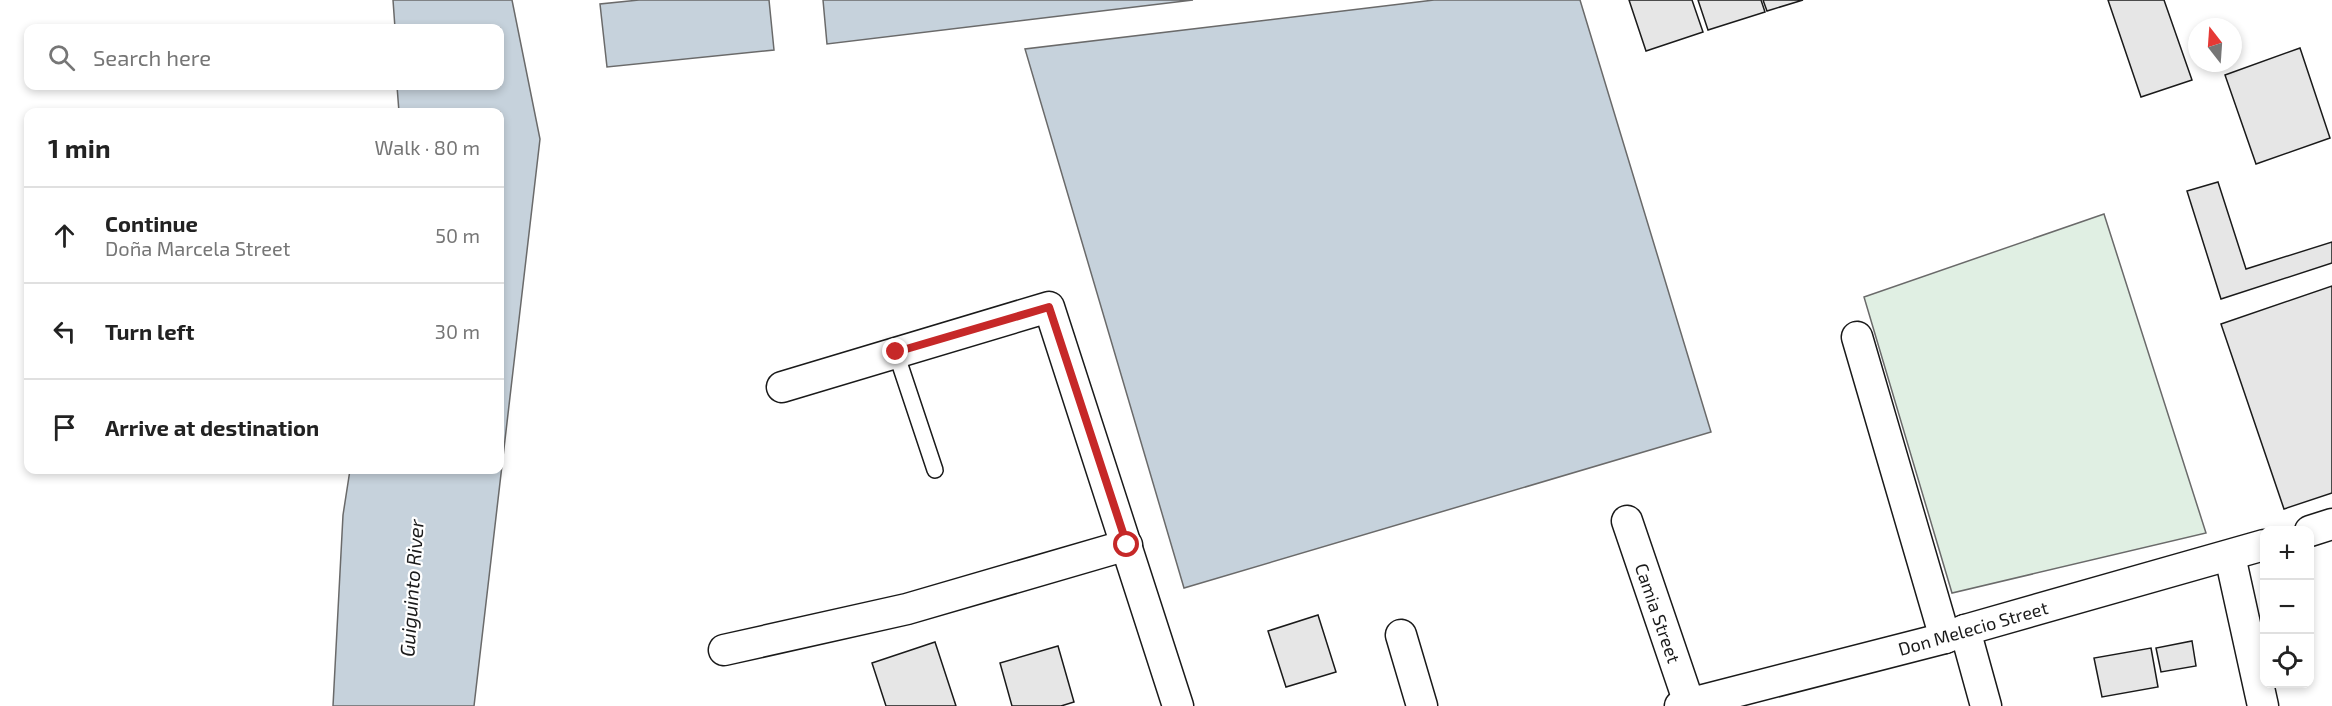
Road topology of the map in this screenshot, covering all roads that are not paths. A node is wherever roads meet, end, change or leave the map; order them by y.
1 (1857, 337) dead end
2 (896, 352) junction
3 (782, 387) dead end
4 (934, 470) dead end
5 (1627, 521) dead end
6 (2332, 524) edge
7 (2314, 530) edge
8 (1127, 545) junction
9 (2260, 547) edge
10 (2230, 556) junction
11 (1955, 634) junction
12 (1401, 635) dead end
13 (724, 650) dead end
14 (1686, 705) edge
15 (1178, 706) edge
16 (1422, 706) edge
17 (1986, 706) edge
18 (2263, 706) edge

1 - 11 street
2 - 3 street
2 - 4 lane
2 - 8 street
5 - 14 street, Camia Street
6 - 7 street
8 - 13 street
8 - 15 street
9 - 10 street, Don Melecio Street
10 - 11 street, Don Melecio Street
10 - 18 street
11 - 14 street, Don Melecio Street
11 - 17 street
12 - 16 street

